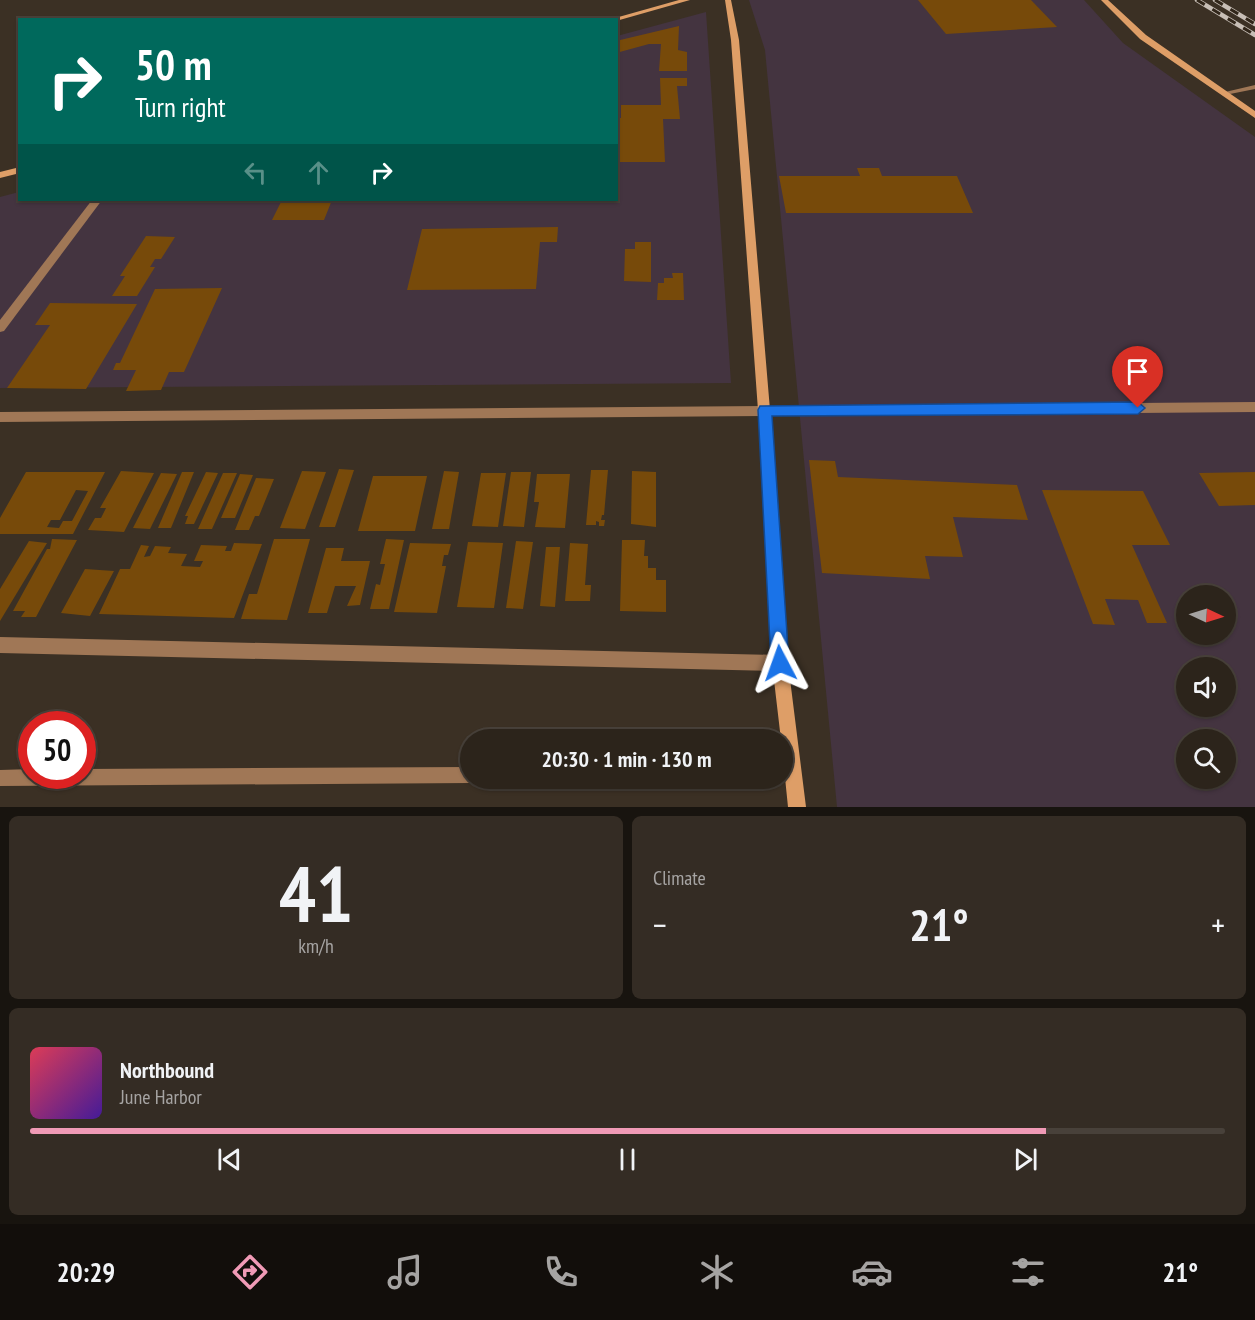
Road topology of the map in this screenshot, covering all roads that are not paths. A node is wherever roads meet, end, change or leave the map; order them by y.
1 (687, 0) edge
2 (1104, 0) edge
3 (726, 1) edge
4 (618, 18) edge
5 (1255, 87) edge
6 (1224, 93) junction
7 (1255, 115) edge
8 (18, 170) edge
9 (0, 175) edge
10 (96, 201) edge
11 (0, 328) edge
12 (1255, 407) edge
13 (764, 410) junction
14 (0, 417) edge
15 (0, 645) edge
16 (780, 663) junction
17 (785, 729) edge
18 (460, 775) edge
19 (0, 778) edge
20 (793, 789) edge
21 (797, 807) edge

1 - 4 main road
2 - 6 main road
3 - 13 main road
5 - 6 street
6 - 7 main road
8 - 9 main road
10 - 11 street
12 - 13 street
13 - 14 street
13 - 16 main road
15 - 16 street
16 - 17 main road
18 - 19 street
20 - 21 main road

